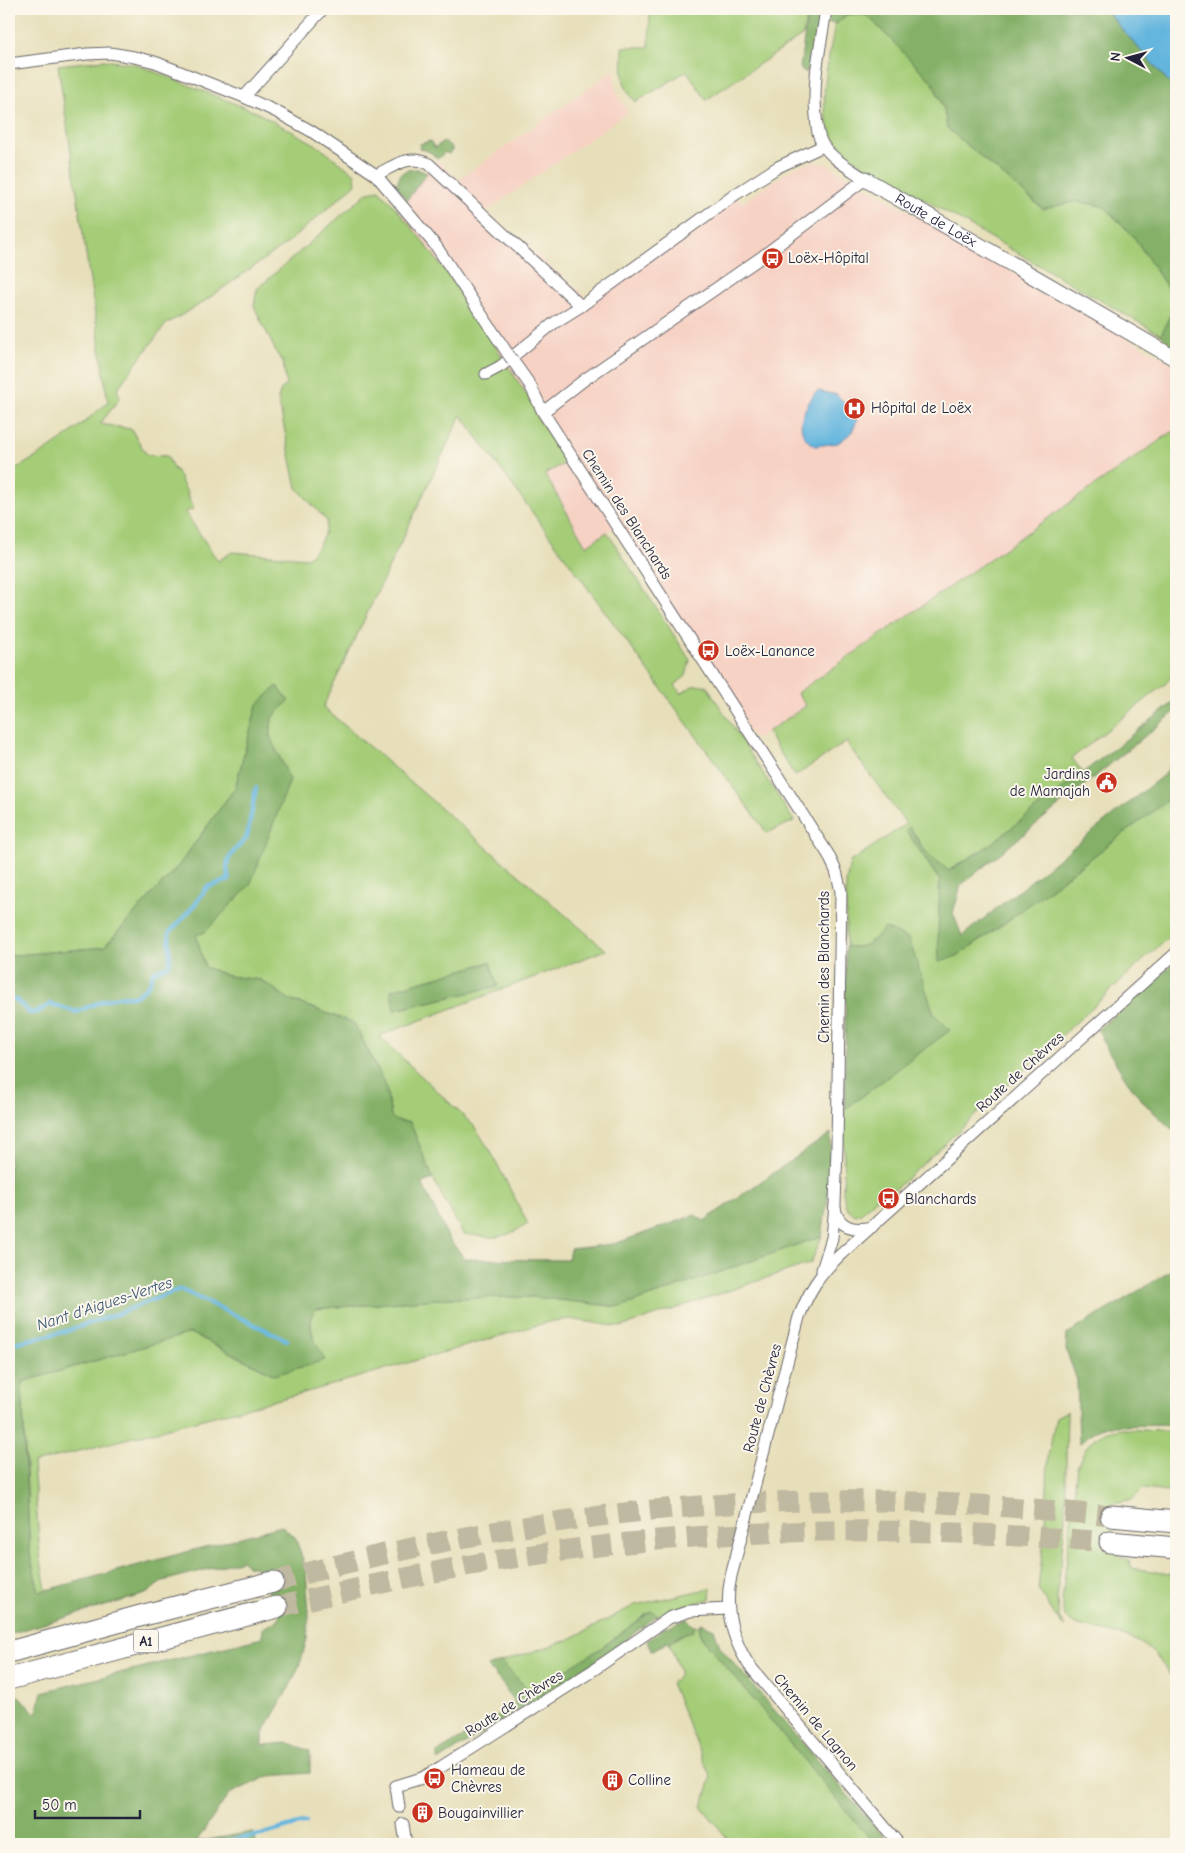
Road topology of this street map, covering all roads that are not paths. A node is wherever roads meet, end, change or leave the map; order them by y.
1 (323, 9) edge
2 (826, 9) edge
3 (9, 64) edge
4 (244, 97) junction
5 (823, 146) junction
6 (376, 174) junction
7 (865, 179) junction
8 (581, 306) junction
9 (1176, 359) edge
10 (486, 374) dead end
11 (543, 412) junction
12 (1176, 953) edge
13 (835, 1204) junction
14 (872, 1227) junction
15 (821, 1274) junction
16 (1111, 1516) tunnel mouth
17 (1176, 1522) edge
18 (1110, 1542) tunnel mouth
19 (1176, 1548) edge
20 (273, 1582) tunnel mouth
21 (277, 1607) tunnel mouth
22 (728, 1609) junction
23 (10, 1652) edge
24 (12, 1678) edge
25 (399, 1807) dead end
26 (403, 1824) dead end
27 (406, 1844) edge
28 (899, 1844) edge

1 - 4 street
2 - 5 street
3 - 4 street, Chemin des Blanchards
4 - 6 street, Chemin des Blanchards
5 - 7 street, Route de Loëx
5 - 8 street
6 - 8 street
6 - 11 street, Chemin des Blanchards
7 - 9 street, Route de Loëx
7 - 11 street
8 - 10 street
11 - 13 street, Chemin des Blanchards
12 - 14 street, Route de Chèvres
13 - 14 street
13 - 15 street, Chemin des Blanchards
14 - 15 street, Route de Chèvres
15 - 22 street, Route de Chèvres
16 - 17 highway
18 - 19 highway
20 - 23 highway, A1
21 - 24 highway, A1
22 - 25 street, Route de Chèvres
22 - 28 street, Chemin de Lagnon
26 - 27 street

